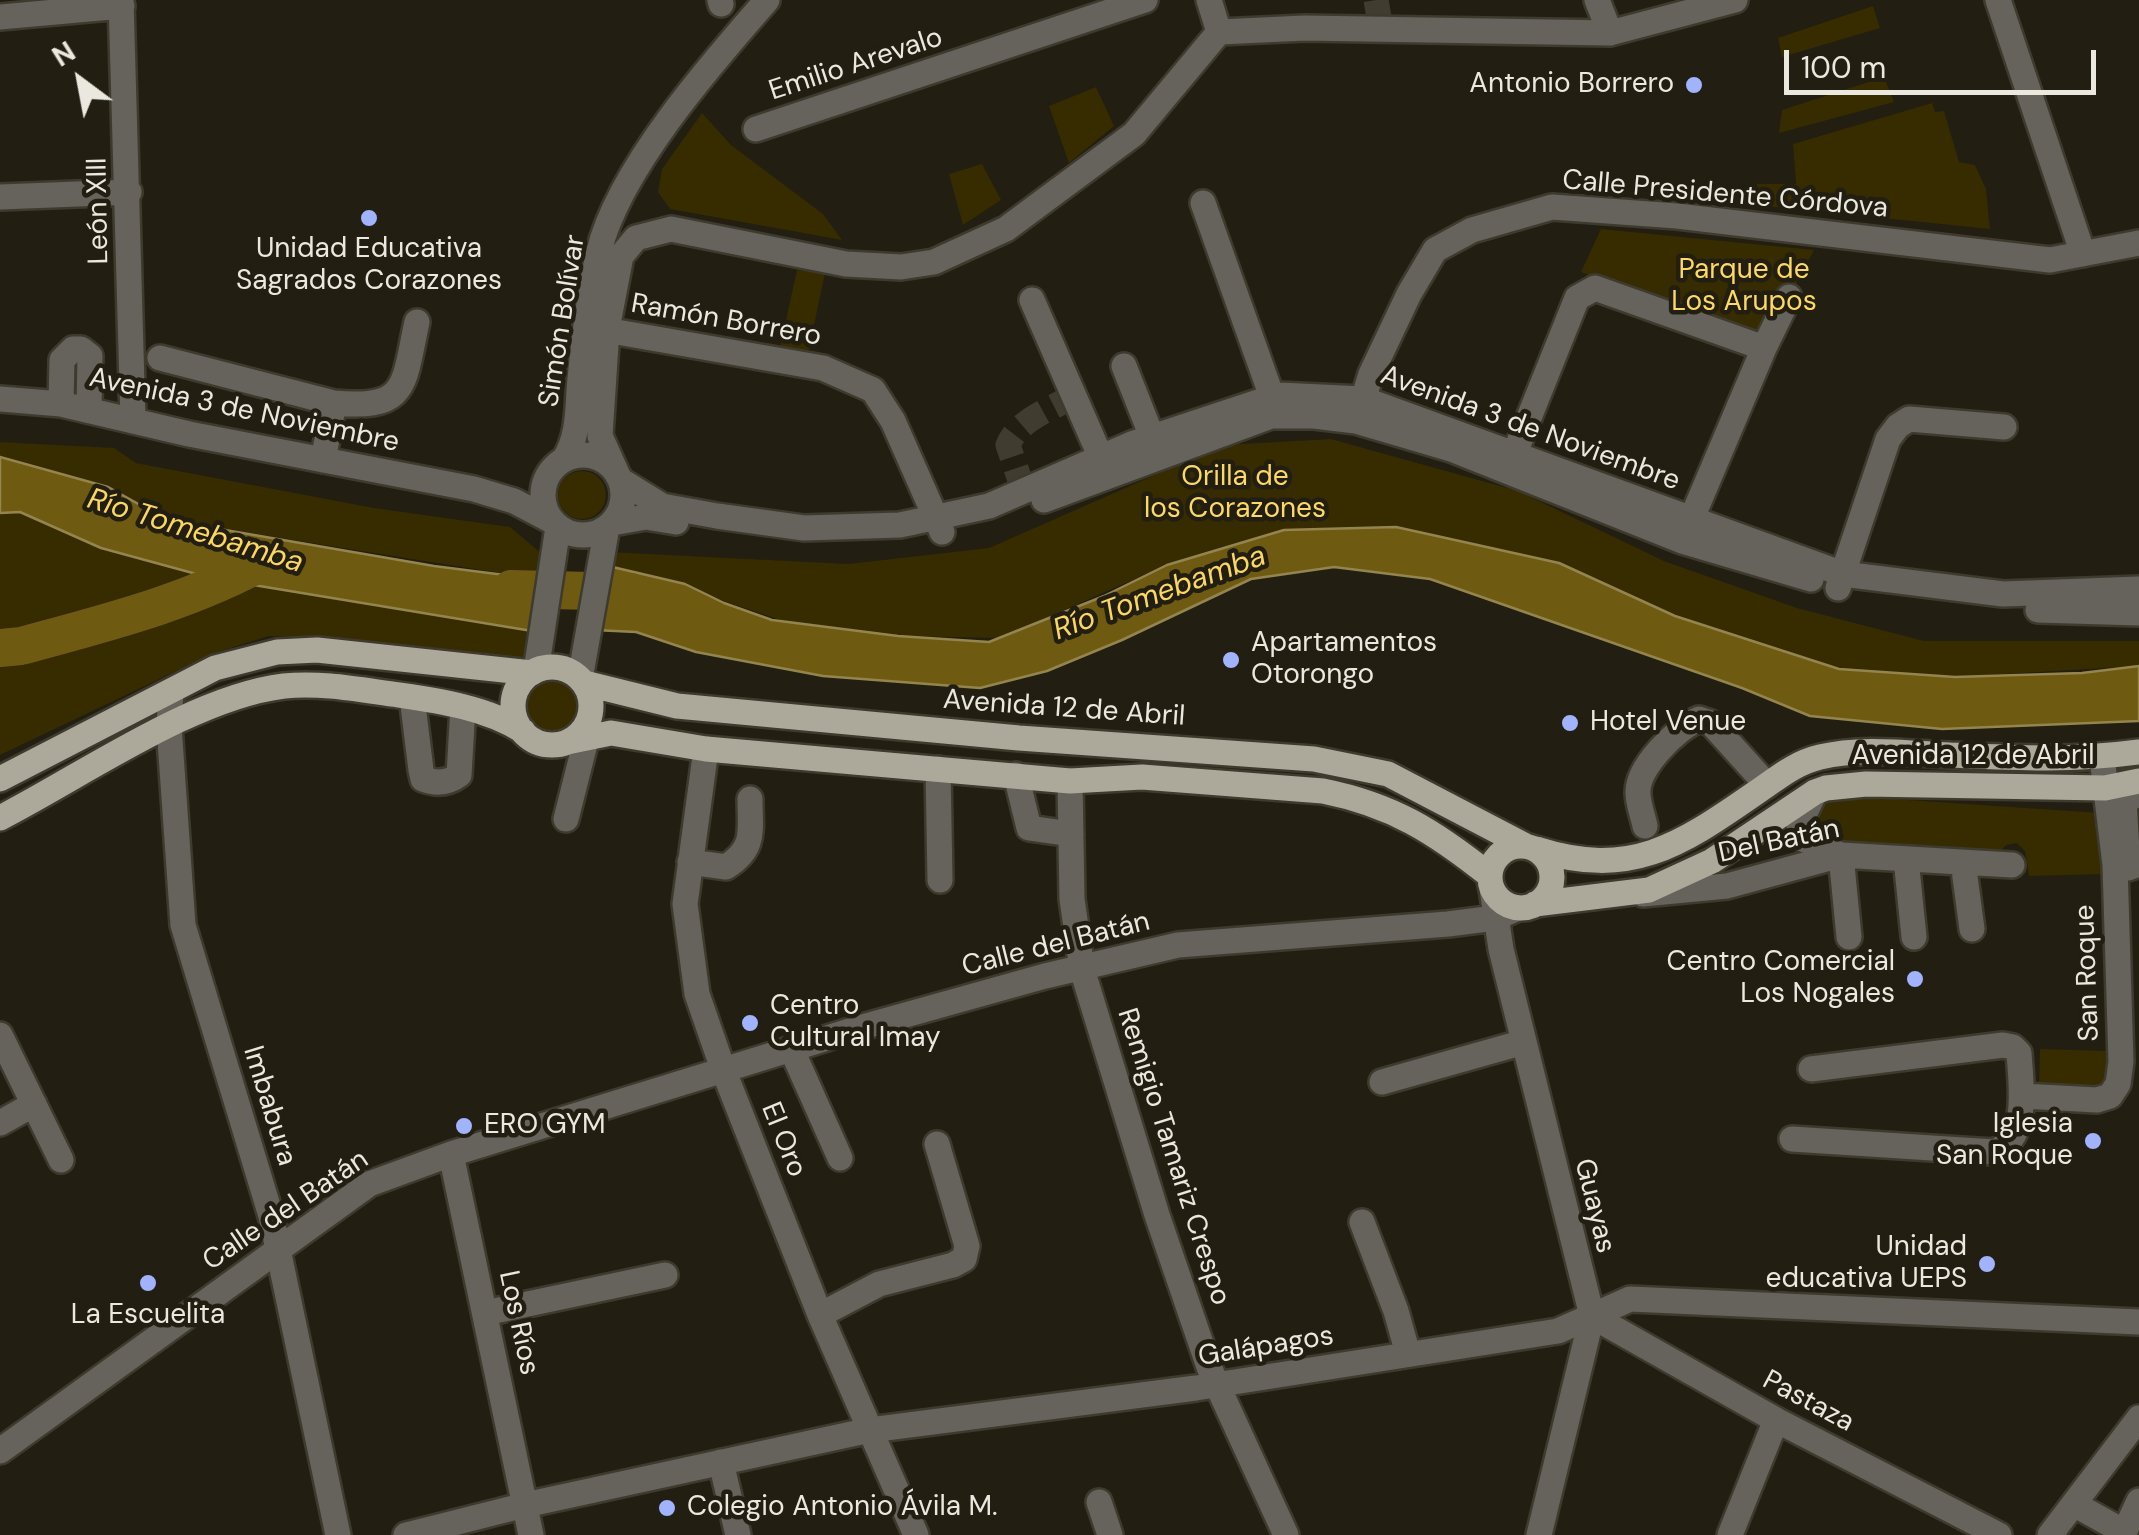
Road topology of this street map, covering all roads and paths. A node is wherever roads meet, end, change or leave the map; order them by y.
1 (767, 0) edge
2 (1145, 0) edge
3 (1209, 0) edge
4 (1597, 0) edge
5 (1736, 0) edge
6 (1998, 0) edge
7 (122, 3) edge
8 (0, 16) edge
9 (1219, 32) junction
10 (1610, 34) junction
11 (756, 130) dead end
12 (129, 192) junction
13 (0, 197) edge
14 (1203, 203) dead end
15 (2139, 242) edge
16 (2084, 254) junction
17 (1789, 297) dead end
18 (1032, 300) dead end
19 (418, 322) dead end
20 (597, 328) junction
21 (1764, 348) junction
22 (160, 358) dead end
23 (1124, 366) dead end
24 (0, 398) edge
25 (334, 403) junction
26 (62, 404) junction
27 (1272, 407) junction
28 (89, 409) junction
29 (1360, 410) junction
30 (133, 420) junction
31 (2004, 426) dead end
32 (1152, 437) junction
33 (323, 460) junction
34 (1511, 462) junction
35 (558, 464) junction
36 (1106, 468) junction
37 (619, 478) junction
38 (474, 489) junction
39 (939, 525) junction
40 (555, 528) junction
41 (608, 530) junction
42 (1686, 530) junction
43 (1841, 581) junction
44 (2139, 589) edge
45 (2139, 613) edge
46 (535, 668) junction
47 (582, 677) junction
48 (171, 691) junction
49 (412, 697) junction
50 (463, 707) junction
51 (169, 726) junction
52 (523, 731) junction
53 (577, 739) junction
54 (706, 749) junction
55 (2139, 752) edge
56 (2102, 757) junction
57 (938, 768) junction
58 (1016, 775) junction
59 (0, 779) edge
60 (1070, 781) junction
61 (2139, 781) edge
62 (1768, 785) junction
63 (2105, 788) junction
64 (1815, 792) junction
65 (2139, 794) edge
66 (750, 799) dead end
67 (0, 818) edge
68 (566, 820) dead end
69 (1646, 826) dead end
70 (1071, 834) junction
71 (1530, 848) junction
72 (1842, 855) junction
73 (1906, 859) junction
74 (690, 862) junction
75 (1963, 862) junction
76 (2139, 864) edge
77 (2012, 865) dead end
78 (940, 880) dead end
79 (1491, 882) junction
80 (1618, 896) junction
81 (1516, 910) junction
82 (1972, 929) dead end
83 (1849, 937) dead end
84 (1914, 937) dead end
85 (1082, 969) junction
86 (0, 1035) edge
87 (1524, 1042) junction
88 (791, 1048) junction
89 (2130, 1064) edge
90 (723, 1069) junction
91 (1812, 1069) dead end
92 (1382, 1082) dead end
93 (2022, 1096) junction
94 (34, 1104) junction
95 (0, 1123) edge
96 (1792, 1139) dead end
97 (938, 1144) dead end
98 (451, 1154) junction
99 (840, 1158) dead end
100 (61, 1160) dead end
101 (1362, 1222) dead end
102 (279, 1250) junction
103 (665, 1275) dead end
104 (485, 1313) junction
105 (820, 1315) junction
106 (1592, 1316) junction
107 (2139, 1322) edge
108 (1408, 1354) junction
109 (1216, 1385) junction
110 (2139, 1418) edge
111 (1776, 1420) junction
112 (870, 1430) junction
113 (0, 1450) edge
114 (721, 1462) junction
115 (2139, 1501) edge
116 (1098, 1502) dead end
117 (2074, 1504) junction
118 (525, 1505) junction
119 (2124, 1534) edge
120 (338, 1535) edge
121 (406, 1535) edge
122 (532, 1535) edge
123 (738, 1535) edge
124 (916, 1535) edge
125 (1110, 1535) edge
126 (1286, 1535) edge
127 (1538, 1535) edge
128 (1730, 1535) edge
129 (1999, 1535) edge
130 (2050, 1535) edge

1 - 20 street, Simón Bolívar
2 - 11 street, Emilio Arevalo
3 - 9 street
4 - 10 street
5 - 10 street
6 - 16 street
7 - 8 street
7 - 12 street, León XIII
9 - 10 street
9 - 20 street, Simón Bolívar
12 - 13 street
12 - 30 street, León XIII
14 - 27 street
15 - 16 street, Calle Presidente Córdova
16 - 29 street, Calle Presidente Córdova
17 - 21 street
18 - 36 street
19 - 25 street
20 - 35 street, Simón Bolívar
20 - 37 street, Simón Bolívar
20 - 39 street, Ramón Borrero
21 - 34 street
21 - 42 street
22 - 25 street
23 - 32 street
24 - 26 street, Avenida 3 de Noviembre
25 - 33 street
26 - 28 street, Avenida 3 de Noviembre
26 - 28 street
27 - 29 street, Avenida 3 de Noviembre
27 - 32 street, Avenida 3 de Noviembre
27 - 36 street, Avenida 3 de Noviembre
28 - 30 street, Avenida 3 de Noviembre
29 - 34 street, Avenida 3 de Noviembre
30 - 33 street, Avenida 3 de Noviembre
31 - 43 street
32 - 36 street, Avenida 3 de Noviembre
33 - 38 street, Avenida 3 de Noviembre
34 - 42 street, Avenida 3 de Noviembre
35 - 37 street
35 - 38 street, Avenida 3 de Noviembre
35 - 40 street
36 - 39 street, Avenida 3 de Noviembre
37 - 39 street, Avenida 3 de Noviembre
37 - 41 street
38 - 40 street, Avenida 3 de Noviembre
39 - 41 street, Avenida 3 de Noviembre
40 - 41 street
40 - 46 street
41 - 47 street
42 - 43 street, Avenida 3 de Noviembre
43 - 44 street, Avenida 3 de Noviembre
43 - 45 street, Avenida 3 de Noviembre
46 - 47 main road, Avenida 12 de Abril
46 - 48 main road, Avenida 12 de Abril
46 - 52 main road
47 - 53 main road
47 - 71 main road, Avenida 12 de Abril
48 - 51 street, Imbabura
48 - 59 main road, Avenida 12 de Abril
49 - 50 main road
49 - 50 street
49 - 51 main road
50 - 52 main road
51 - 67 main road
51 - 102 street, Imbabura
52 - 53 main road
53 - 54 main road
53 - 68 street
54 - 57 main road
54 - 74 street, El Oro
55 - 56 main road, Avenida 12 de Abril
56 - 62 main road, Avenida 12 de Abril
56 - 63 street, San Roque
57 - 58 main road
57 - 78 street
58 - 60 main road
58 - 70 street
60 - 70 street, Remigio Tamariz Crespo
60 - 79 main road
61 - 63 main road, Avenida 12 de Abril
62 - 69 street
62 - 71 main road, Avenida 12 de Abril
63 - 64 main road, Avenida 12 de Abril
63 - 89 street, San Roque
64 - 72 street
64 - 80 main road, Avenida 12 de Abril
65 - 76 street
66 - 74 street
70 - 85 street, Remigio Tamariz Crespo
71 - 79 main road
71 - 81 main road
72 - 73 street, Del Batán
72 - 80 street, Del Batán
72 - 83 street
73 - 75 street, Del Batán
73 - 84 street
74 - 90 street, El Oro
75 - 77 street, Del Batán
75 - 82 street
79 - 81 main road
80 - 81 main road, Avenida 12 de Abril
81 - 85 street, Calle del Batán
81 - 87 street, Guayas
85 - 88 street, Calle del Batán
85 - 109 street, Remigio Tamariz Crespo
86 - 94 street
87 - 92 street
87 - 106 street, Guayas
88 - 90 street, Calle del Batán
88 - 99 street
89 - 93 street, San Roque
90 - 98 street, Calle del Batán
90 - 105 street, El Oro
91 - 93 street
93 - 96 street
94 - 95 street
94 - 100 street
97 - 105 street
98 - 102 street, Calle del Batán
98 - 104 street, Los Ríos
101 - 108 street
102 - 113 street, Calle del Batán
102 - 120 street, Imbabura
103 - 104 street
104 - 118 street, Los Ríos
105 - 112 street, El Oro
106 - 107 street, Galápagos
106 - 108 street, Galápagos
106 - 111 street, Pastaza
106 - 127 street, Guayas
108 - 109 street, Galápagos
109 - 112 street, Galápagos
109 - 126 street, Remigio Tamariz Crespo
110 - 117 street
111 - 128 street
111 - 129 street, Pastaza
112 - 114 street, Galápagos
112 - 124 street, El Oro
114 - 118 street, Galápagos
114 - 123 street
115 - 119 street
116 - 125 street
117 - 119 street
117 - 130 street
118 - 121 street, Galápagos
118 - 122 street, Los Ríos

